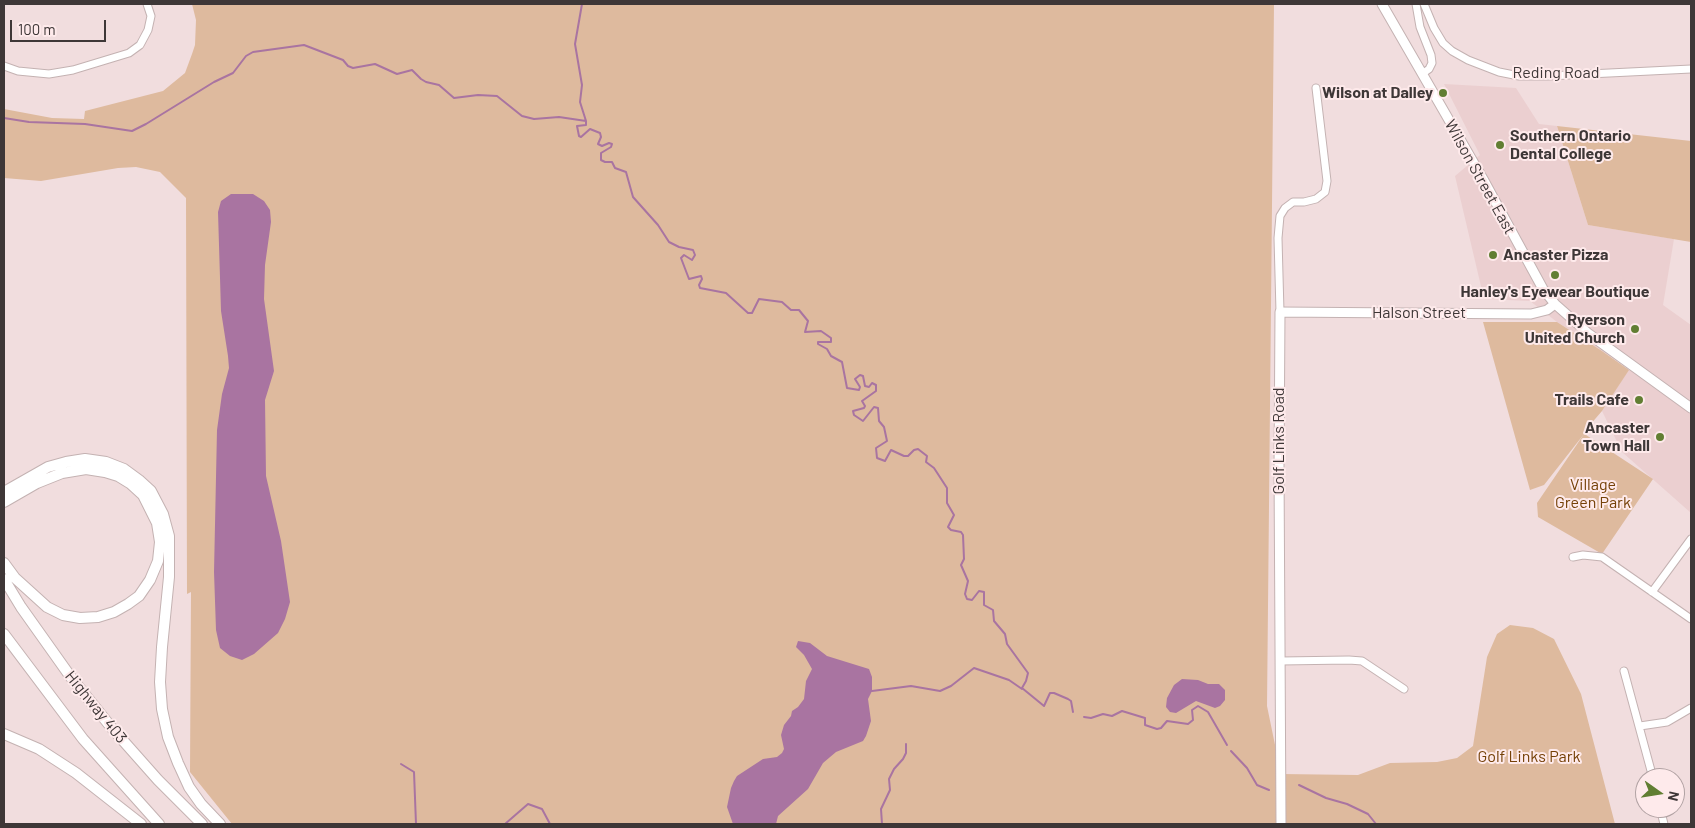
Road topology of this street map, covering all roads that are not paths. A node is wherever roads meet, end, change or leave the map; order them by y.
1 (147, 4) edge
2 (1382, 4) edge
3 (1416, 4) edge
4 (1424, 4) edge
5 (4, 66) edge
6 (1691, 69) edge
7 (1422, 74) junction
8 (1316, 88) dead end
9 (1555, 304) junction
10 (1280, 312) junction
11 (1691, 408) edge
12 (4, 492) edge
13 (4, 502) edge
14 (1691, 539) edge
15 (1573, 557) dead end
16 (4, 563) edge
17 (4, 579) edge
18 (1652, 592) junction
19 (1691, 619) edge
20 (4, 634) edge
21 (1280, 661) junction
22 (1624, 671) dead end
23 (1404, 689) dead end
24 (1691, 708) edge
25 (1640, 726) junction
26 (4, 734) edge
27 (1650, 768) edge
28 (141, 824) edge
29 (159, 824) edge
30 (202, 824) edge
31 (220, 824) edge
32 (1281, 824) edge

1 - 5 street
2 - 7 main road, Wilson Street East
3 - 7 street
4 - 6 street, Reding Road
7 - 9 main road, Wilson Street East
8 - 10 street, Golf Links Road
9 - 10 main road, Halson Street
9 - 11 main road, Wilson Street East
10 - 21 main road, Golf Links Road
12 - 31 highway
13 - 16 highway
14 - 18 street
15 - 18 street
17 - 30 highway, Highway 403
18 - 19 street
20 - 29 highway, Highway 403
21 - 23 street
21 - 32 main road, Golf Links Road
22 - 25 street
24 - 25 street
25 - 27 street
26 - 28 highway

